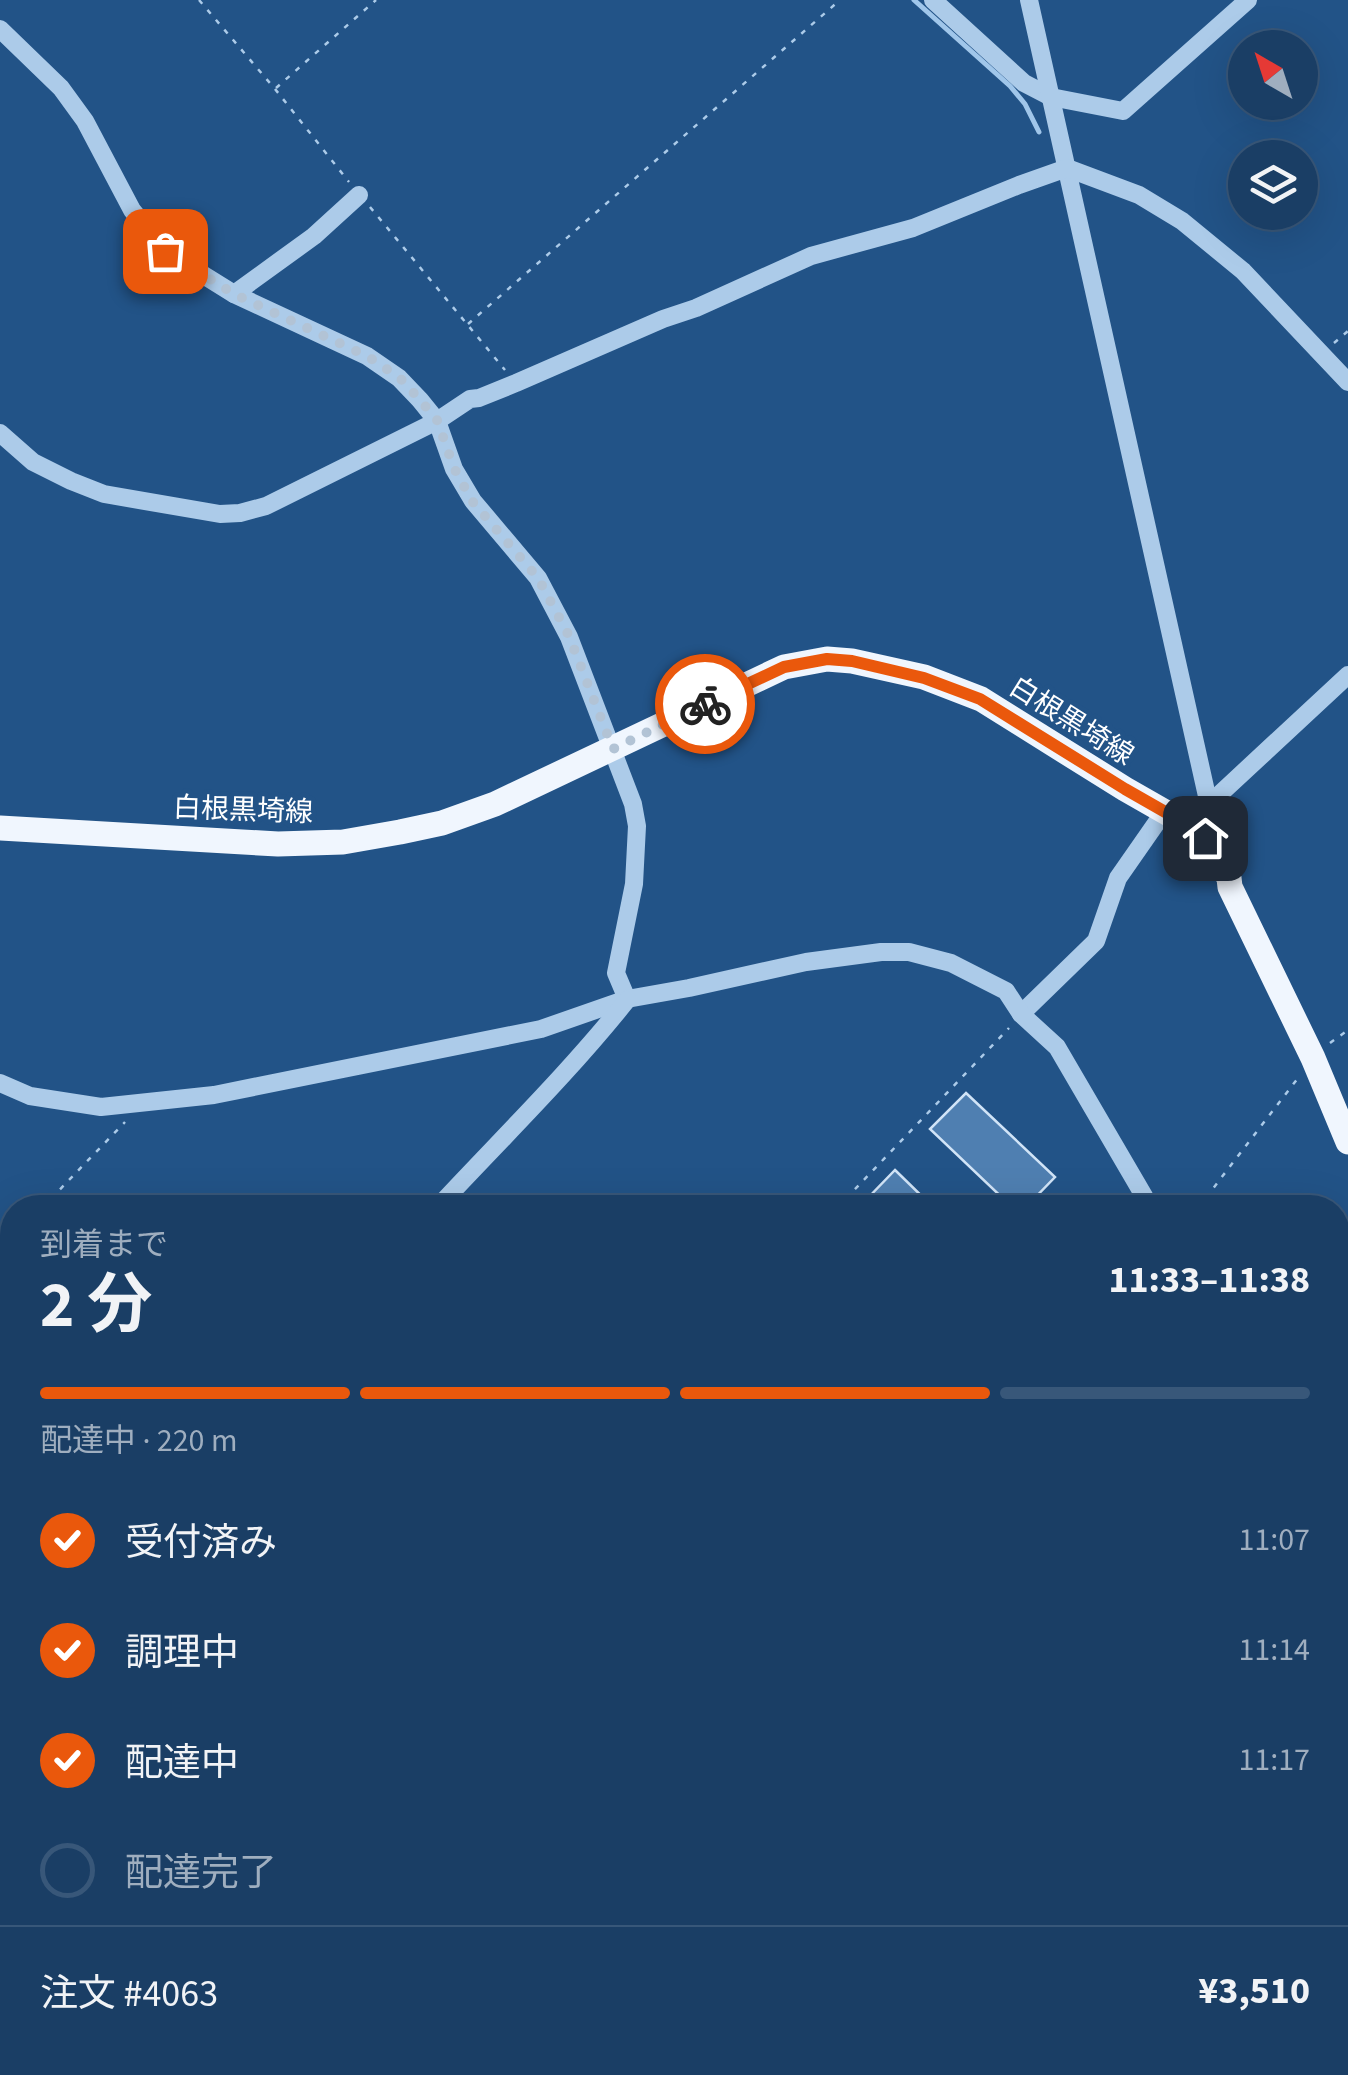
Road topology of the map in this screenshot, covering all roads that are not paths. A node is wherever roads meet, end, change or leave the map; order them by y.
1 (934, 0) edge
2 (1029, 0) edge
3 (1248, 0) edge
4 (0, 29) edge
5 (1050, 97) junction
6 (1066, 168) junction
7 (359, 195) road end
8 (234, 294) junction
9 (1348, 382) edge
10 (437, 420) junction
11 (0, 433) edge
12 (1348, 676) edge
13 (613, 749) junction
14 (1207, 806) junction
15 (1164, 812) junction
16 (0, 828) edge
17 (1205, 838) junction
18 (627, 999) junction
19 (1021, 1014) junction
20 (0, 1083) edge
21 (1348, 1142) edge
22 (448, 1195) edge
23 (1143, 1195) edge

1 - 5 street
2 - 5 street
3 - 5 street
4 - 8 street
5 - 6 street
6 - 9 street
6 - 10 street
6 - 14 street
7 - 8 street
8 - 10 street
10 - 11 street
10 - 13 street
12 - 14 street
13 - 15 main road, 白根黒埼線
13 - 16 main road, 白根黒埼線
13 - 18 street
14 - 17 street
15 - 17 main road, 白根黒埼線
15 - 19 street
17 - 21 main road, 白根黒埼線
18 - 19 street
18 - 20 street
18 - 22 street
19 - 23 street

